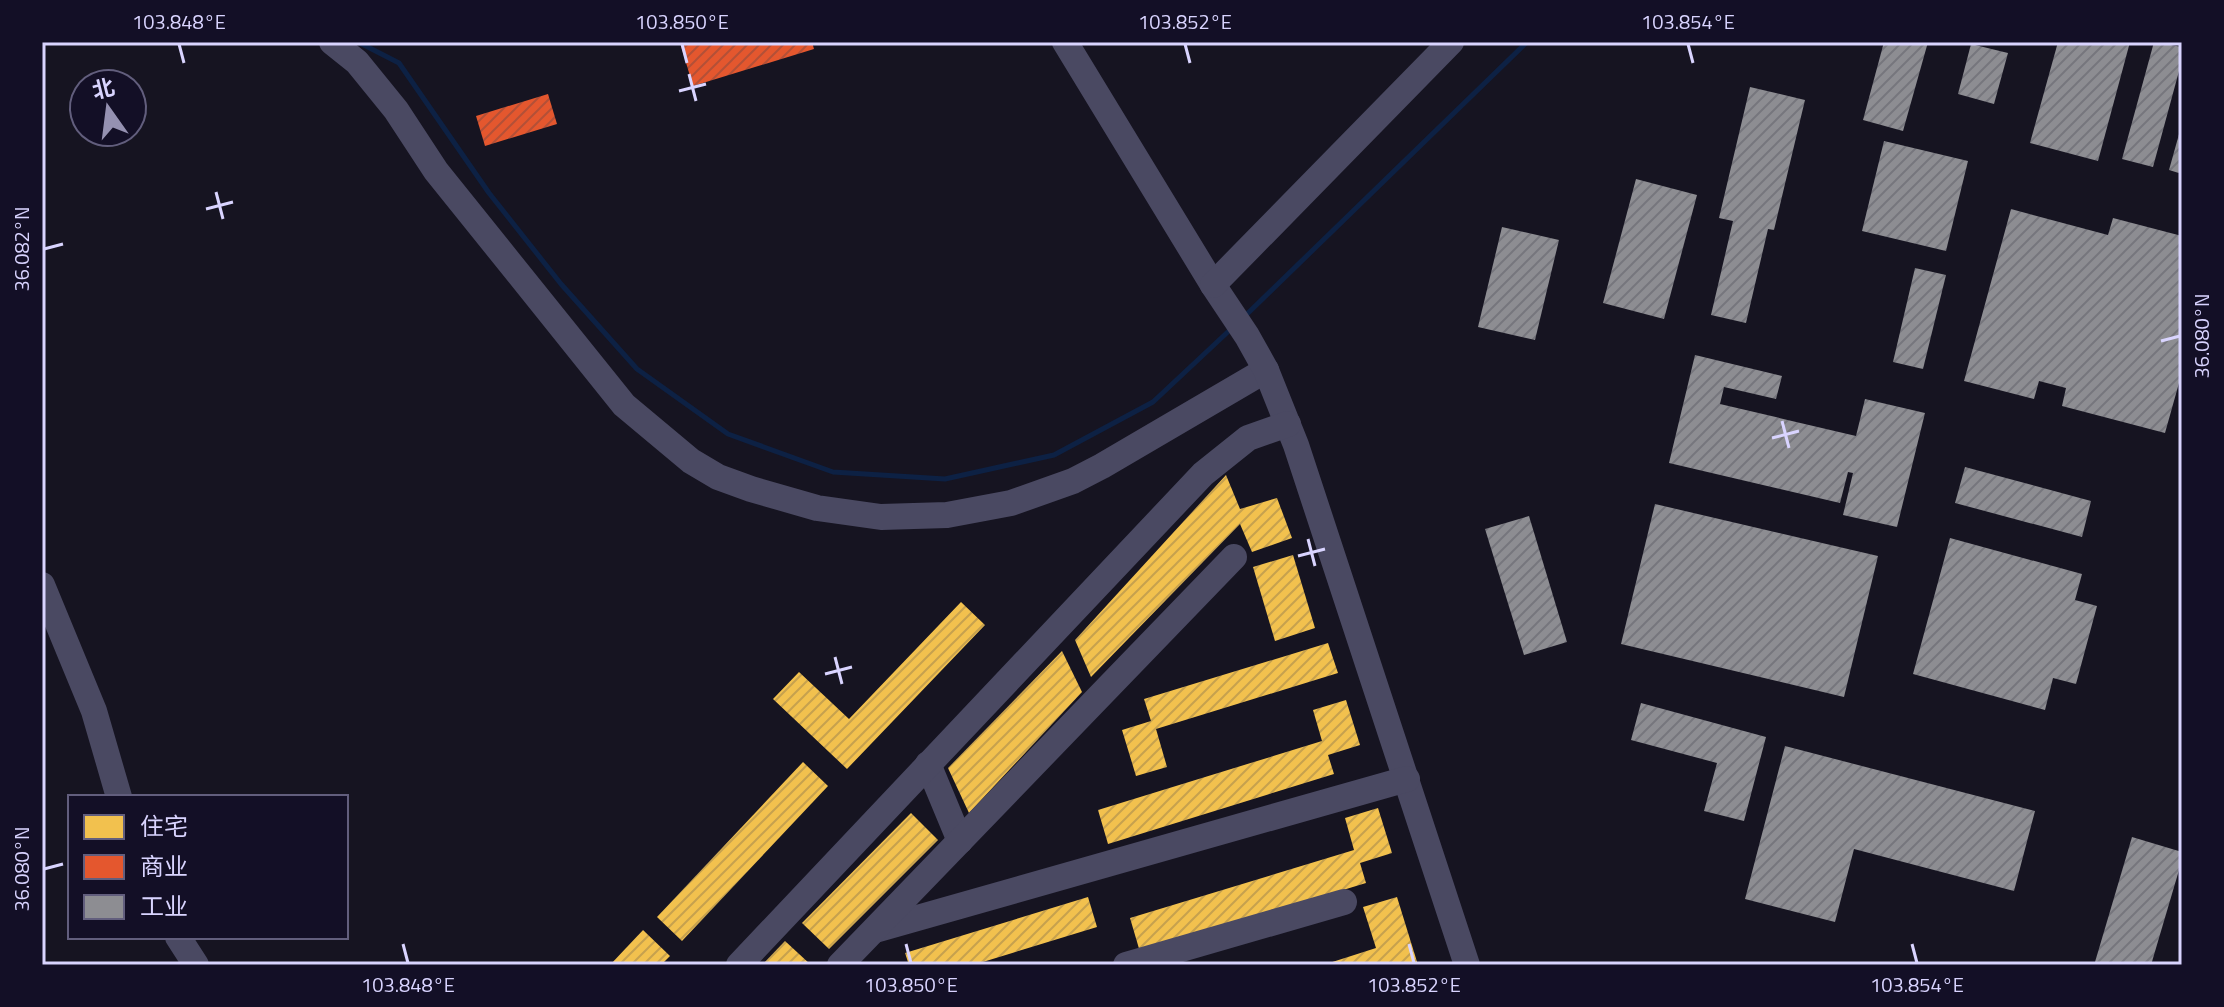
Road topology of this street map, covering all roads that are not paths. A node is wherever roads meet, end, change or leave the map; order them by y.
1 (332, 42) edge
2 (1065, 42) edge
3 (1451, 42) edge
4 (1219, 294) junction
5 (1266, 370) junction
6 (1288, 424) junction
7 (1234, 557) dead end
8 (42, 585) edge
9 (928, 764) junction
10 (1407, 779) junction
11 (118, 795) edge
12 (960, 841) junction
13 (1344, 902) dead end
14 (874, 930) junction
15 (179, 939) edge
16 (196, 965) edge
17 (739, 965) edge
18 (840, 965) edge
19 (1126, 965) edge
20 (1467, 965) edge

1 - 5 street
2 - 4 street
3 - 4 street
4 - 5 street
5 - 6 street
6 - 9 street
6 - 10 street
7 - 12 street
8 - 11 street
9 - 12 street
9 - 17 street
10 - 14 street
10 - 20 street
12 - 14 street
13 - 19 street
14 - 18 street
15 - 16 street

